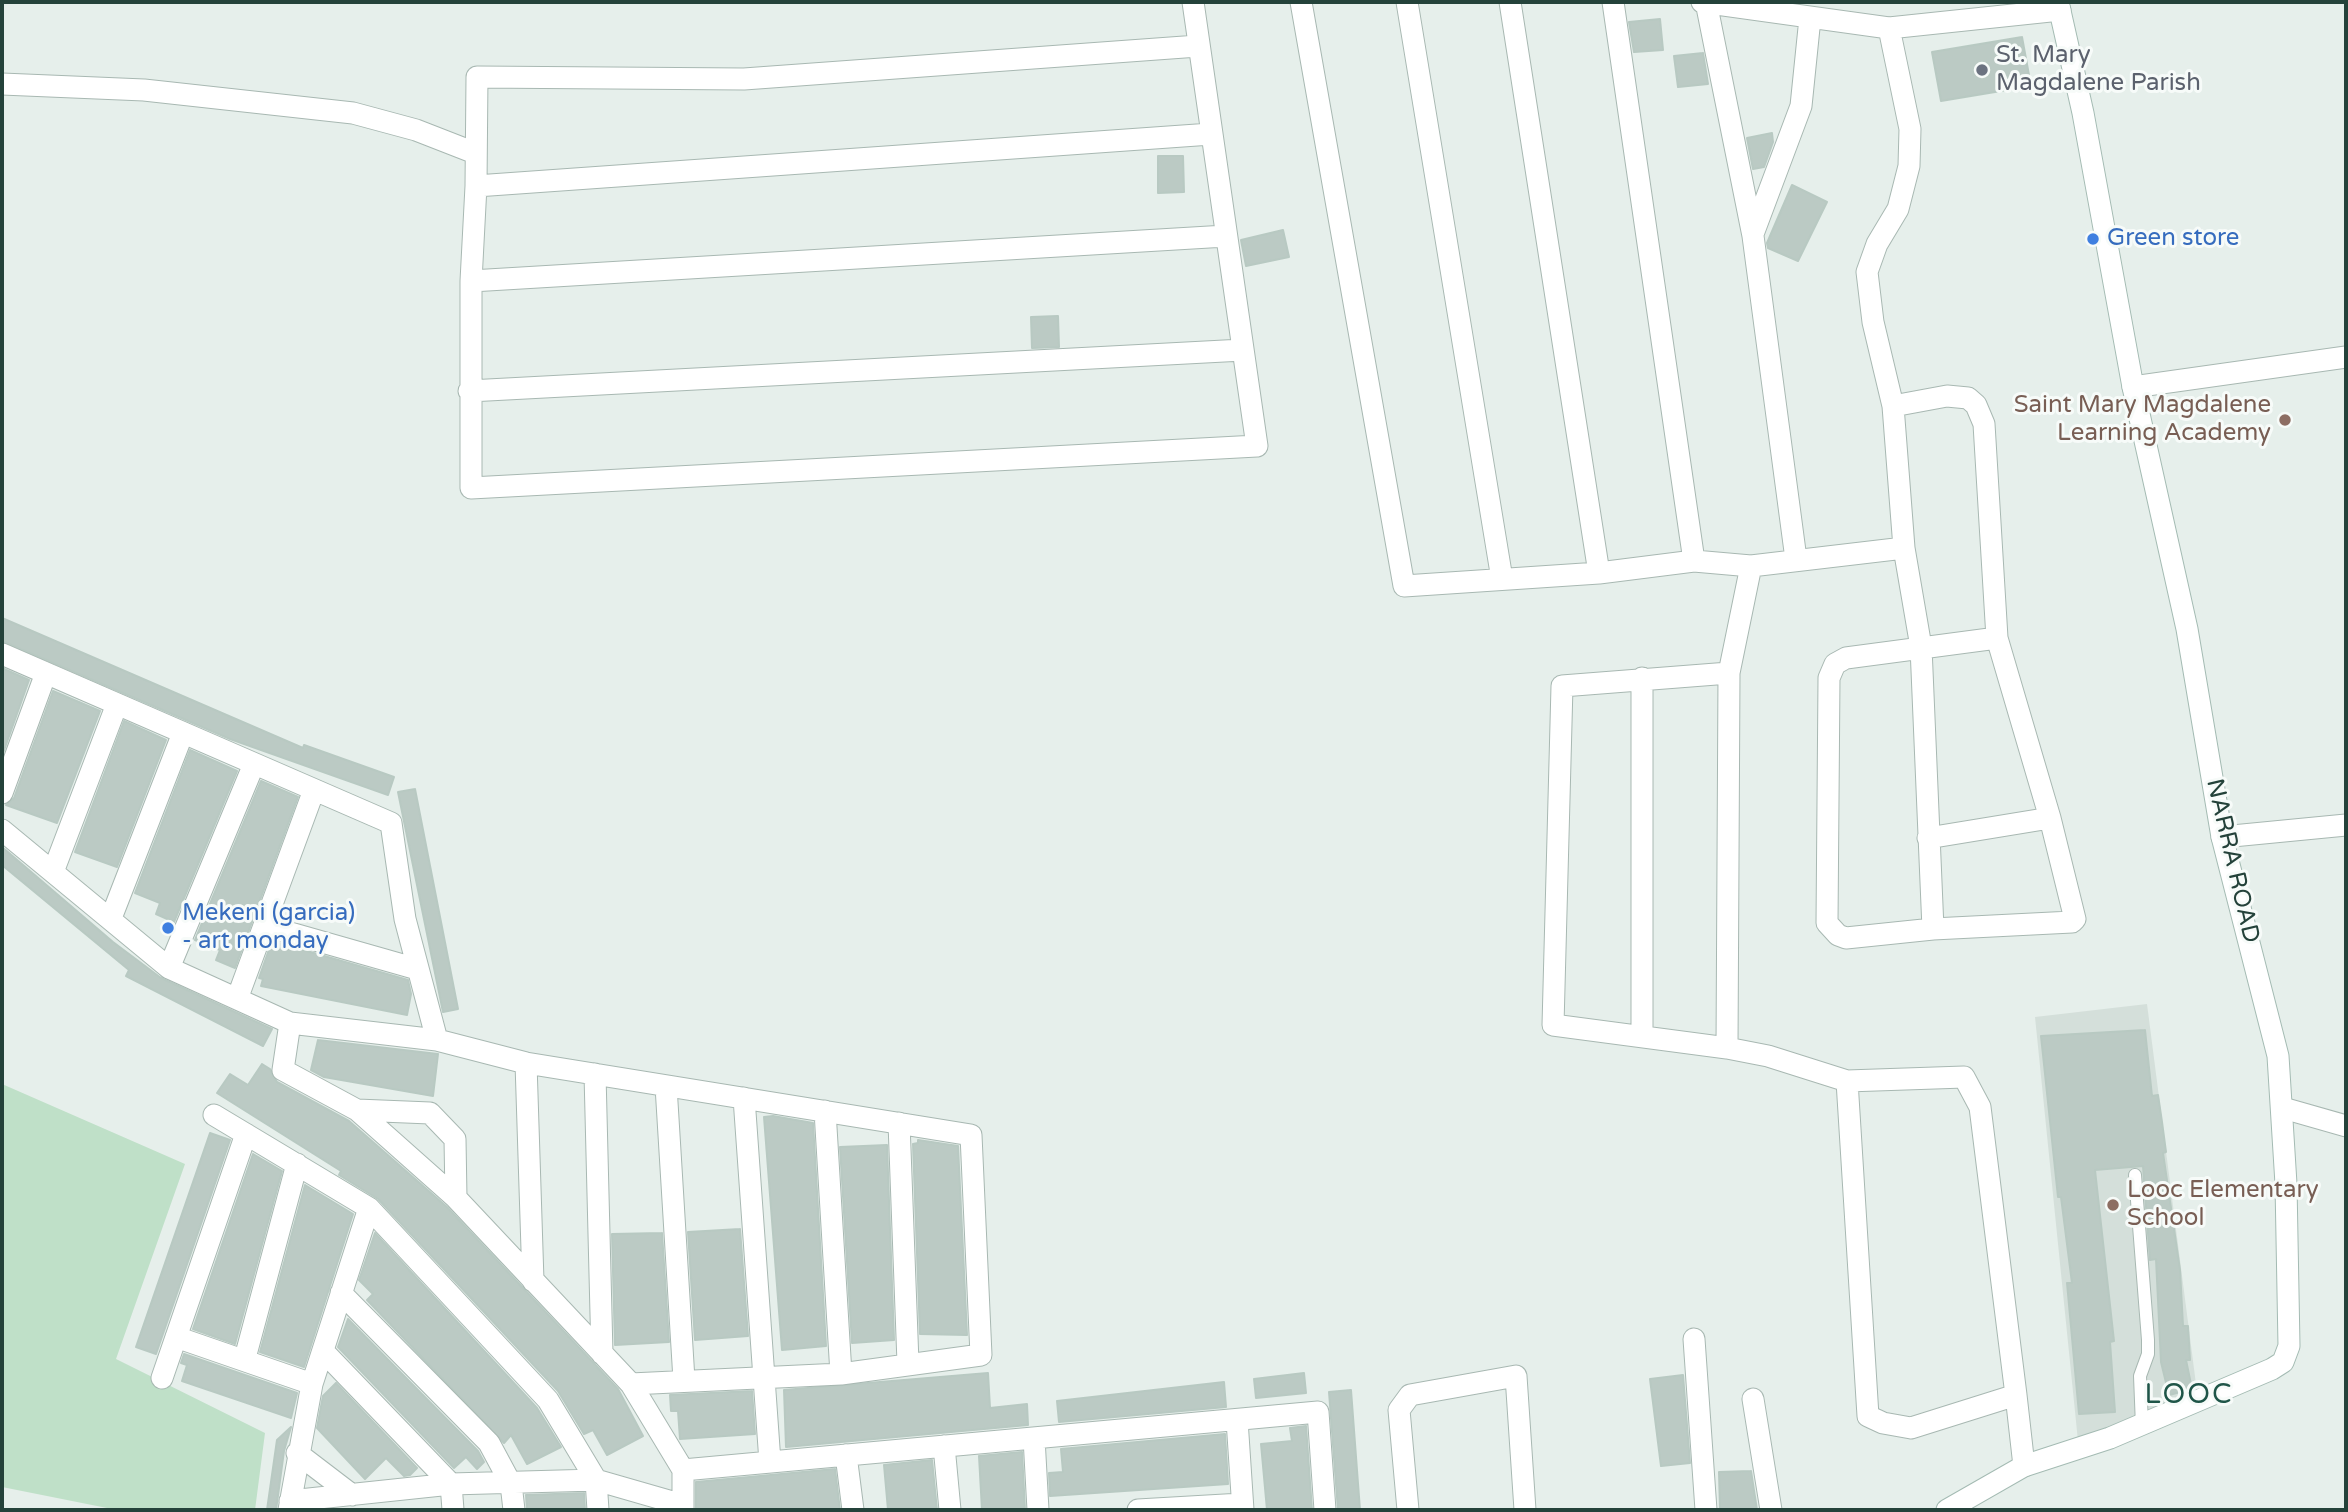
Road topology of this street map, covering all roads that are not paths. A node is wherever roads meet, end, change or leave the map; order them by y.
1 (1193, 2) edge
2 (1301, 2) edge
3 (1406, 2) edge
4 (1510, 2) edge
5 (1614, 2) edge
6 (1704, 2) edge
7 (2059, 6) edge
8 (1810, 18) junction
9 (1889, 28) junction
10 (1198, 46) junction
11 (2, 84) edge
12 (1211, 134) junction
13 (475, 153) junction
14 (476, 186) junction
15 (1226, 236) junction
16 (1753, 236) junction
17 (471, 281) junction
18 (1243, 350) junction
19 (2346, 357) edge
20 (2133, 387) junction
21 (469, 391) junction
22 (1893, 406) junction
23 (1904, 548) junction
24 (1796, 559) junction
25 (1694, 561) junction
26 (1751, 566) junction
27 (1599, 573) junction
28 (1502, 579) junction
29 (1997, 638) junction
30 (1921, 647) junction
31 (2, 654) edge
32 (46, 673) junction
33 (1728, 673) junction
34 (1642, 678) junction
35 (117, 704) junction
36 (183, 733) junction
37 (254, 764) junction
38 (314, 790) junction
39 (2, 793) edge
40 (2050, 818) junction
41 (2346, 825) edge
42 (2, 830) edge
43 (2222, 836) junction
44 (1928, 838) junction
45 (53, 872) junction
46 (111, 918) junction
47 (266, 926) junction
48 (1933, 929) junction
49 (169, 968) junction
50 (418, 969) junction
51 (237, 999) junction
52 (290, 1023) junction
53 (1642, 1034) junction
54 (437, 1040) junction
55 (1727, 1048) junction
56 (526, 1063) junction
57 (595, 1074) junction
58 (1847, 1081) junction
59 (666, 1086) junction
60 (744, 1098) junction
61 (2283, 1108) junction
62 (357, 1110) junction
63 (825, 1111) junction
64 (214, 1115) dead end
65 (899, 1123) junction
66 (2346, 1126) edge
67 (246, 1134) junction
68 (297, 1164) junction
69 (2135, 1175) dead end
70 (456, 1198) junction
71 (369, 1208) junction
72 (533, 1281) junction
73 (341, 1293) junction
74 (176, 1337) junction
75 (1694, 1339) dead end
76 (323, 1351) junction
77 (601, 1354) junction
78 (245, 1359) junction
79 (908, 1363) junction
80 (841, 1374) junction
81 (162, 1378) dead end
82 (684, 1380) junction
83 (765, 1380) junction
84 (312, 1384) junction
85 (631, 1384) junction
86 (2016, 1395) junction
87 (1753, 1399) dead end
88 (1237, 1420) junction
89 (2142, 1426) junction
90 (1034, 1438) junction
91 (944, 1447) junction
92 (297, 1453) junction
93 (846, 1455) junction
94 (770, 1462) junction
95 (2024, 1466) junction
96 (683, 1470) junction
97 (596, 1480) junction
98 (511, 1484) junction
99 (451, 1485) junction
100 (352, 1495) junction
101 (290, 1505) edge
102 (1242, 1507) edge
103 (683, 1508) edge
104 (453, 1510) edge
105 (514, 1510) edge
106 (598, 1510) edge
107 (853, 1510) edge
108 (950, 1510) edge
109 (1038, 1510) edge
110 (1138, 1510) edge
111 (1325, 1510) edge
112 (1408, 1510) edge
113 (1525, 1510) edge
114 (1706, 1510) edge
115 (1771, 1510) edge
116 (1947, 1510) edge

1 - 10 street
2 - 28 street
3 - 28 street
4 - 27 street
5 - 25 street
6 - 8 street
6 - 16 street
7 - 9 street
7 - 20 street, NARRA ROAD
8 - 9 street
8 - 16 street
9 - 22 street
10 - 12 street
10 - 13 street
11 - 13 street
12 - 14 street
12 - 15 street
13 - 14 street
14 - 17 street
15 - 17 street
15 - 18 street
16 - 24 street
17 - 21 street
18 - 21 street
18 - 21 street
19 - 20 street
20 - 43 street, NARRA ROAD
22 - 23 street
22 - 29 street
23 - 24 street
23 - 30 street
24 - 26 street
25 - 26 street
25 - 27 street
26 - 33 street
27 - 28 street
29 - 30 street
29 - 40 street
30 - 44 street
30 - 48 street
31 - 32 street
32 - 35 street
32 - 39 street
33 - 34 street
33 - 55 street
34 - 53 street
34 - 53 street
35 - 36 street
35 - 45 street
36 - 37 street
36 - 46 street
37 - 38 street
37 - 49 street
38 - 47 street
38 - 50 street
40 - 44 street
40 - 48 street
41 - 43 street
42 - 45 street
43 - 61 street, NARRA ROAD
44 - 48 street
45 - 46 street
46 - 49 street
47 - 50 street
47 - 51 street
49 - 51 street
50 - 54 street
51 - 52 street
52 - 54 street
52 - 62 street
53 - 55 street
54 - 56 street
55 - 58 street
56 - 57 street
56 - 72 street
57 - 59 street
57 - 77 street
58 - 86 street
58 - 86 street
59 - 60 street
59 - 82 street
60 - 63 street
60 - 83 street
61 - 66 street
61 - 89 street, NARRA ROAD
62 - 70 street
62 - 70 street
63 - 65 street
63 - 80 street
64 - 67 street
65 - 79 street
65 - 79 street
67 - 68 street
67 - 74 street
68 - 71 street
68 - 78 street
69 - 89 lane
70 - 72 street
71 - 73 street
71 - 97 street
72 - 77 street
73 - 76 street
73 - 98 street
74 - 78 street
74 - 81 street
75 - 114 street
76 - 84 street
76 - 99 street
77 - 85 street
78 - 84 street
79 - 80 street
80 - 83 street
82 - 83 street
82 - 85 street
83 - 94 street
84 - 92 street
85 - 96 street
86 - 95 street
87 - 115 street
88 - 90 street
88 - 102 street
88 - 111 street
89 - 95 street, NARRA ROAD
90 - 91 street
90 - 109 street
91 - 93 street
91 - 108 street
92 - 100 street
92 - 101 street
93 - 94 street
93 - 107 street
94 - 96 street
95 - 116 street, NARRA ROAD
96 - 103 street
97 - 98 street
97 - 103 street
97 - 106 street
98 - 99 street
98 - 105 street
99 - 100 street
99 - 104 street
100 - 101 street
102 - 110 street
112 - 113 street

